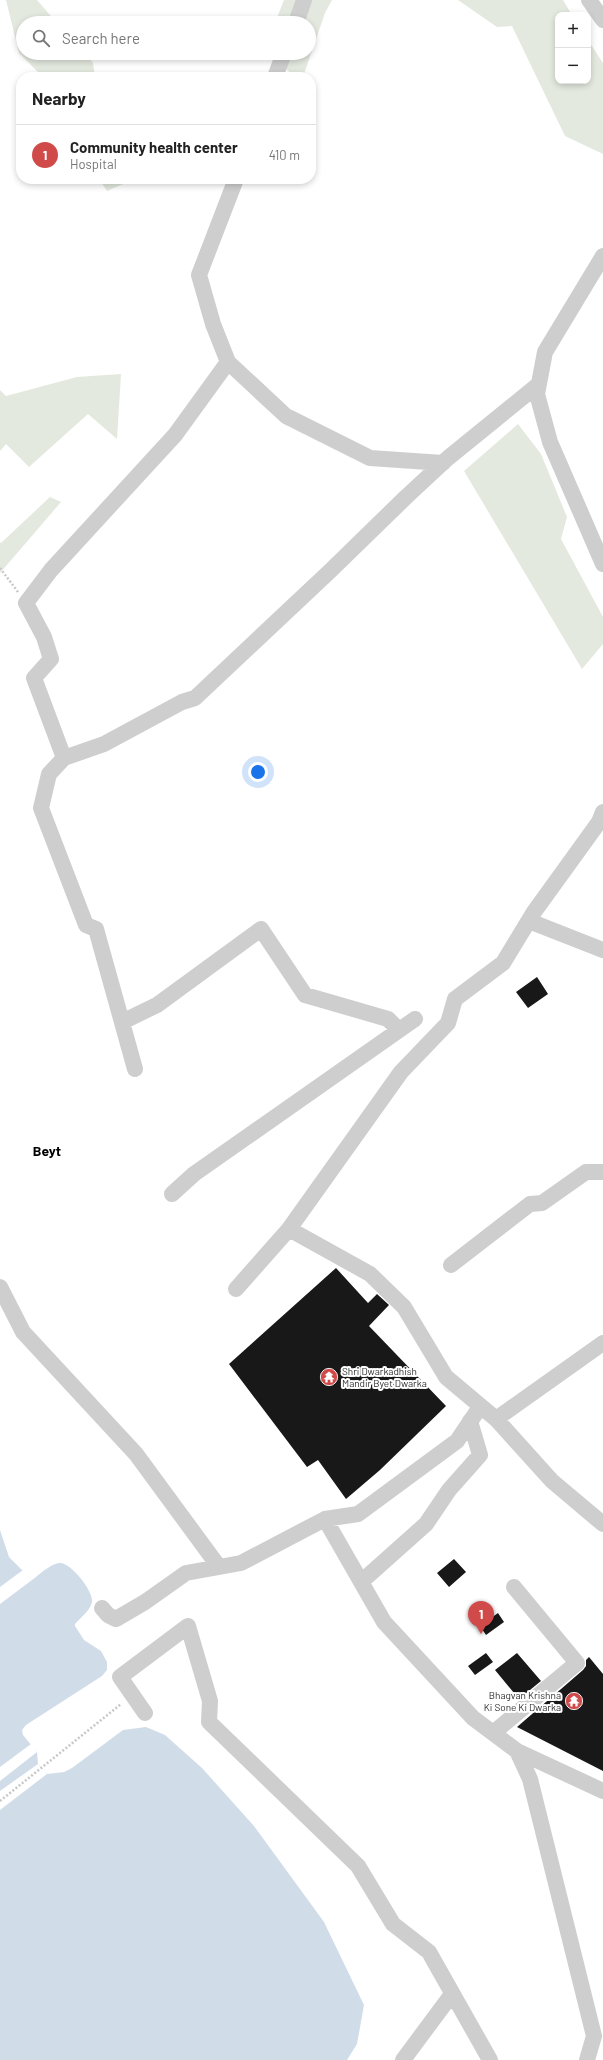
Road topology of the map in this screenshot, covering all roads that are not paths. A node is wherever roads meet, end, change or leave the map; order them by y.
1 (304, 0) edge
2 (589, 0) edge
3 (298, 16) edge
4 (603, 20) edge
5 (281, 60) edge
6 (277, 72) edge
7 (234, 184) edge
8 (603, 256) edge
9 (228, 362) junction
10 (539, 384) junction
11 (443, 463) junction
12 (603, 564) edge
13 (64, 758) junction
14 (603, 812) edge
15 (529, 921) junction
16 (603, 950) edge
17 (416, 1018) dead end
18 (122, 1022) junction
19 (399, 1030) junction
20 (135, 1069) dead end
21 (603, 1172) edge
22 (172, 1194) dead end
23 (289, 1229) junction
24 (451, 1264) dead end
25 (236, 1289) dead end
26 (2, 1296) edge
27 (603, 1343) edge
28 (480, 1407) junction
29 (496, 1419) junction
30 (470, 1421) junction
31 (325, 1519) junction
32 (603, 1524) edge
33 (219, 1567) junction
34 (361, 1582) junction
35 (514, 1587) dead end
36 (102, 1608) dead end
37 (145, 1713) dead end
38 (493, 1733) junction
39 (517, 1751) junction
40 (603, 1791) edge
41 (452, 1994) junction
42 (403, 2060) edge
43 (490, 2060) edge
44 (587, 2060) edge

1 - 3 street
2 - 4 street
5 - 6 street
7 - 9 street
8 - 10 street
9 - 11 street
9 - 13 street
10 - 11 street
10 - 12 street
11 - 13 street
13 - 18 street
14 - 15 street
15 - 16 street
15 - 23 street
17 - 19 street
18 - 19 street
18 - 20 street
19 - 22 street
21 - 24 street
23 - 25 street
23 - 28 street
26 - 33 street
27 - 29 street
28 - 29 street
28 - 30 street
29 - 32 street
30 - 31 street
30 - 34 street
31 - 33 street
31 - 34 street
33 - 36 street
34 - 38 street
35 - 38 street
37 - 41 street
38 - 39 street
39 - 40 street
39 - 44 street
41 - 42 street
41 - 43 street

